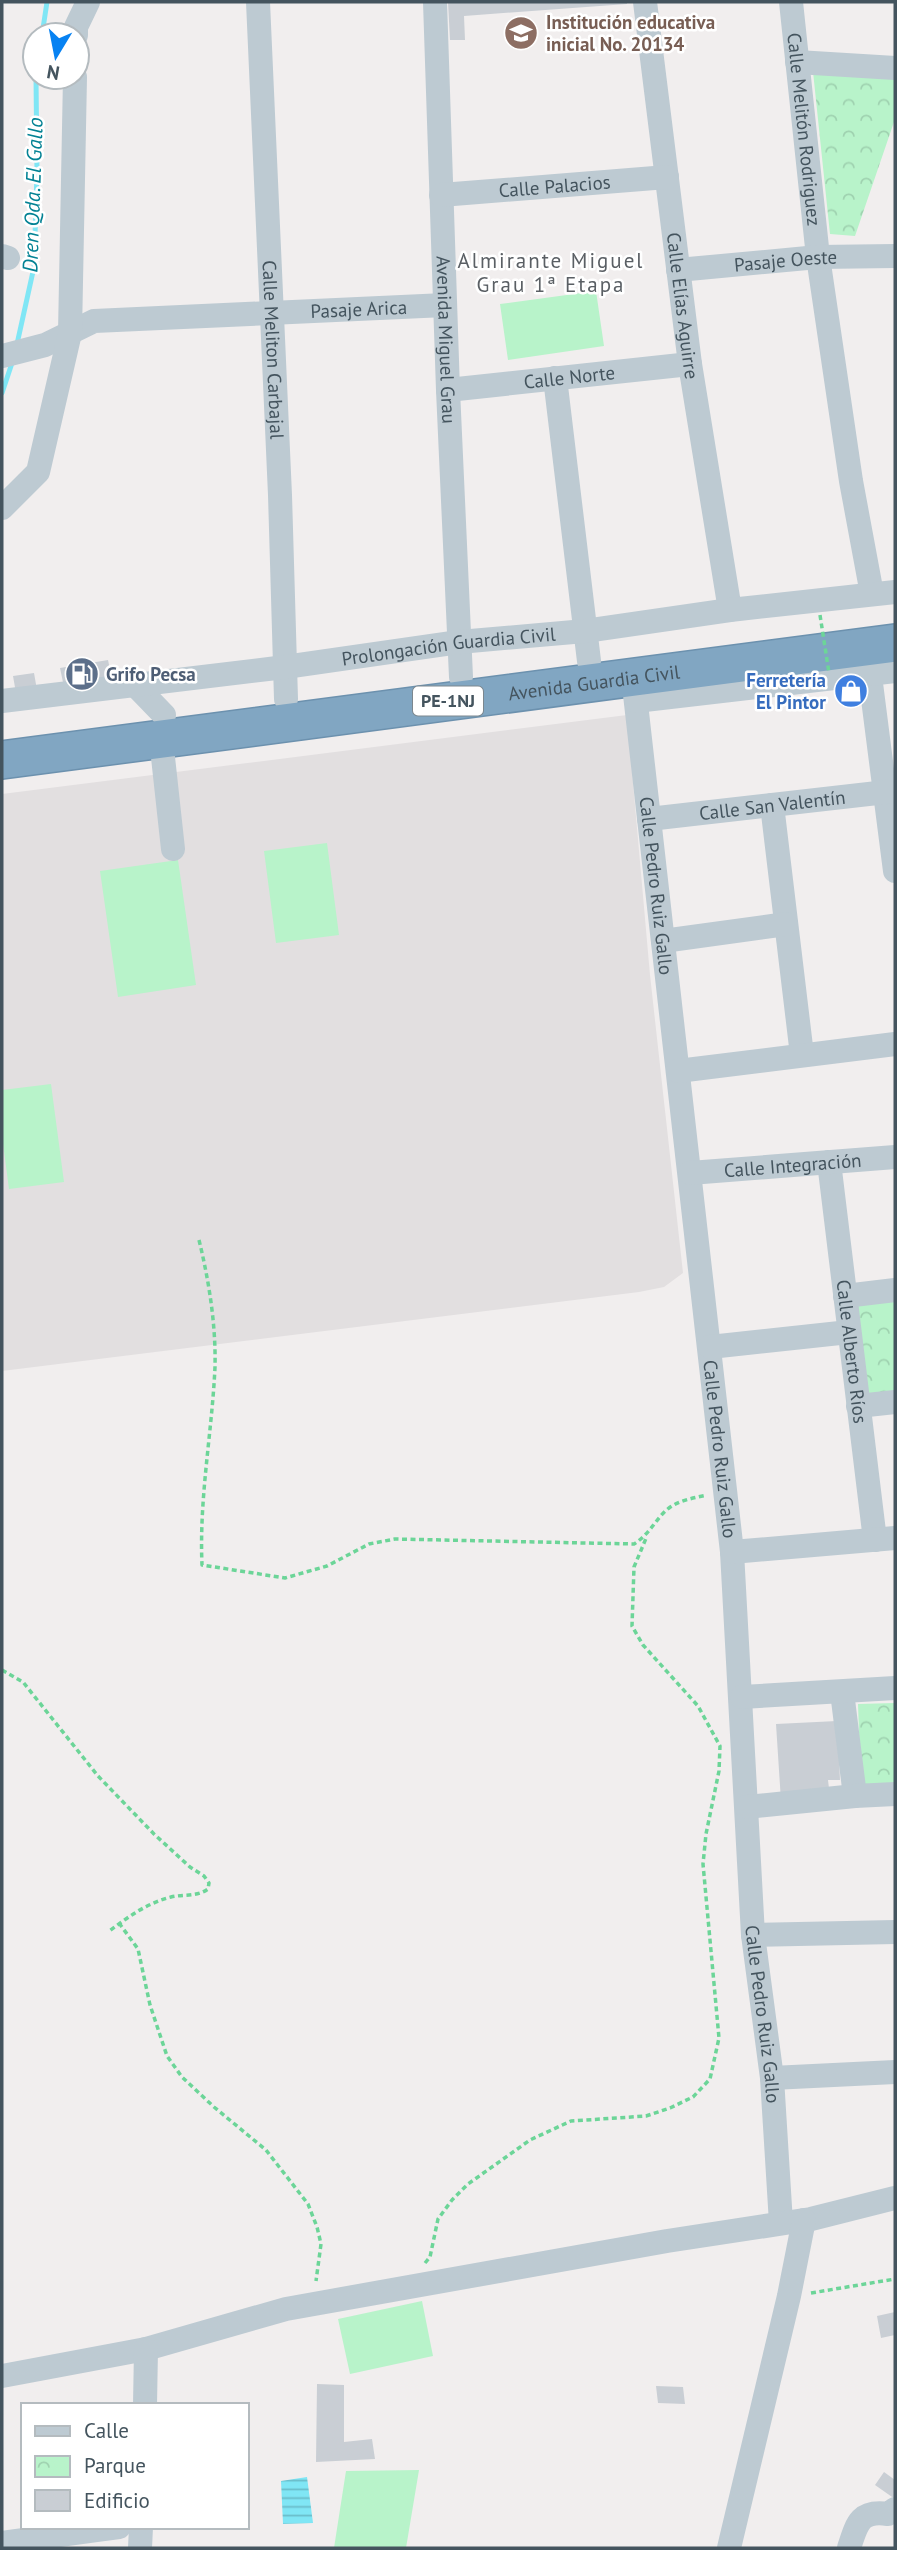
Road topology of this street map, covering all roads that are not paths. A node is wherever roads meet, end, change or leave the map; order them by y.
1 (88, 2) edge
2 (258, 2) edge
3 (435, 2) edge
4 (645, 2) edge
5 (791, 2) edge
6 (79, 21) edge
7 (797, 62) junction
8 (895, 68) edge
9 (75, 91) edge
10 (667, 177) junction
11 (441, 195) junction
12 (895, 256) edge
13 (818, 257) junction
14 (678, 270) junction
15 (445, 305) junction
16 (272, 314) junction
17 (70, 333) junction
18 (2, 356) edge
19 (690, 364) junction
20 (555, 379) junction
21 (448, 390) junction
22 (2, 508) edge
23 (883, 593) edge
24 (730, 610) junction
25 (895, 621) edge
26 (587, 646) junction
27 (877, 655) edge
28 (460, 660) junction
29 (895, 671) edge
30 (286, 683) junction
31 (135, 685) junction
32 (634, 689) junction
33 (2, 701) edge
34 (162, 727) junction
35 (2, 736) edge
36 (2, 760) edge
37 (891, 791) edge
38 (772, 804) junction
39 (649, 819) junction
40 (173, 849) dead end
41 (895, 871) edge
42 (786, 924) junction
43 (663, 940) junction
44 (895, 1044) edge
45 (802, 1055) junction
46 (678, 1071) junction
47 (895, 1157) edge
48 (828, 1162) junction
49 (690, 1173) junction
50 (895, 1290) edge
51 (845, 1296) junction
52 (849, 1332) junction
53 (710, 1347) junction
54 (895, 1402) edge
55 (858, 1406) junction
56 (885, 1539) edge
57 (732, 1552) junction
58 (895, 1688) edge
59 (842, 1692) junction
60 (741, 1698) junction
61 (895, 1794) edge
62 (855, 1796) junction
63 (747, 1807) junction
64 (895, 1931) edge
65 (753, 1936) junction
66 (895, 2072) edge
67 (772, 2078) junction
68 (895, 2198) edge
69 (792, 2222) junction
70 (146, 2350) junction
71 (2, 2376) edge
72 (145, 2403) edge
73 (895, 2509) edge
74 (104, 2529) edge
75 (141, 2529) edge
76 (2, 2543) edge
77 (140, 2548) edge
78 (729, 2548) edge
79 (849, 2548) edge

1 - 6 street
2 - 16 street, Calle Meliton Carbajal
3 - 11 street, Avenida Miguel Grau
4 - 10 street, Calle Elías Aguirre
5 - 7 street, Calle Melitón Rodriguez
7 - 8 street
7 - 13 street, Calle Melitón Rodriguez
9 - 17 street
10 - 11 street, Calle Palacios
10 - 14 street, Calle Elías Aguirre
11 - 15 street, Avenida Miguel Grau
12 - 13 street, Pasaje Oeste
13 - 14 street, Pasaje Oeste
13 - 23 street, Calle Melitón Rodriguez
14 - 19 street, Calle Elías Aguirre
15 - 16 street, Pasaje Arica
15 - 21 street, Avenida Miguel Grau
16 - 17 street, Pasaje Arica
16 - 30 street, Calle Meliton Carbajal
17 - 18 street, Pasaje Arica
17 - 22 street
19 - 20 street, Calle Norte
19 - 24 street, Calle Elías Aguirre
20 - 21 street, Calle Norte
20 - 26 street
21 - 28 street, Avenida Miguel Grau
23 - 24 street
24 - 26 street
25 - 26 highway, Avenida Guardia Civil / PE-1NJ
26 - 28 highway, Avenida Guardia Civil / PE-1NJ
27 - 29 street
27 - 32 highway, Avenida Guardia Civil / PE-1NJ
27 - 37 street
28 - 30 highway, Avenida Guardia Civil / PE-1NJ
30 - 31 street
30 - 34 highway, Avenida Guardia Civil / PE-1NJ
31 - 33 street
31 - 34 street
32 - 34 highway, Avenida Guardia Civil / PE-1NJ
32 - 39 street, Calle Pedro Ruiz Gallo
34 - 35 highway, Avenida Guardia Civil / PE-1NJ
34 - 36 highway, Avenida Guardia Civil / PE-1NJ
34 - 40 street
37 - 38 street, Calle San Valentín
37 - 41 street
38 - 39 street, Calle San Valentín
38 - 42 street
39 - 43 street, Calle Pedro Ruiz Gallo
42 - 43 street
42 - 45 street
43 - 46 street, Calle Pedro Ruiz Gallo
44 - 45 street
45 - 46 street
46 - 49 street, Calle Pedro Ruiz Gallo
47 - 48 street, Calle Integración
48 - 49 street, Calle Integración
48 - 51 street, Calle Alberto Ríos
49 - 53 street, Calle Pedro Ruiz Gallo
50 - 51 street
51 - 52 street, Calle Alberto Ríos
52 - 53 street
52 - 55 street, Calle Alberto Ríos
53 - 57 street, Calle Pedro Ruiz Gallo
54 - 55 street
55 - 56 street, Calle Alberto Ríos
56 - 57 street
57 - 60 street, Calle Pedro Ruiz Gallo
58 - 59 street
59 - 60 street
59 - 62 street
60 - 63 street, Calle Pedro Ruiz Gallo
61 - 62 street
62 - 63 street
63 - 65 street, Calle Pedro Ruiz Gallo
64 - 65 street
65 - 67 street, Calle Pedro Ruiz Gallo
66 - 67 street
67 - 69 street, Calle Pedro Ruiz Gallo
68 - 69 street
69 - 70 street
69 - 78 street, Calle Pedro Ruiz Gallo
70 - 71 street
70 - 72 street
73 - 79 street
74 - 76 street
75 - 77 street

